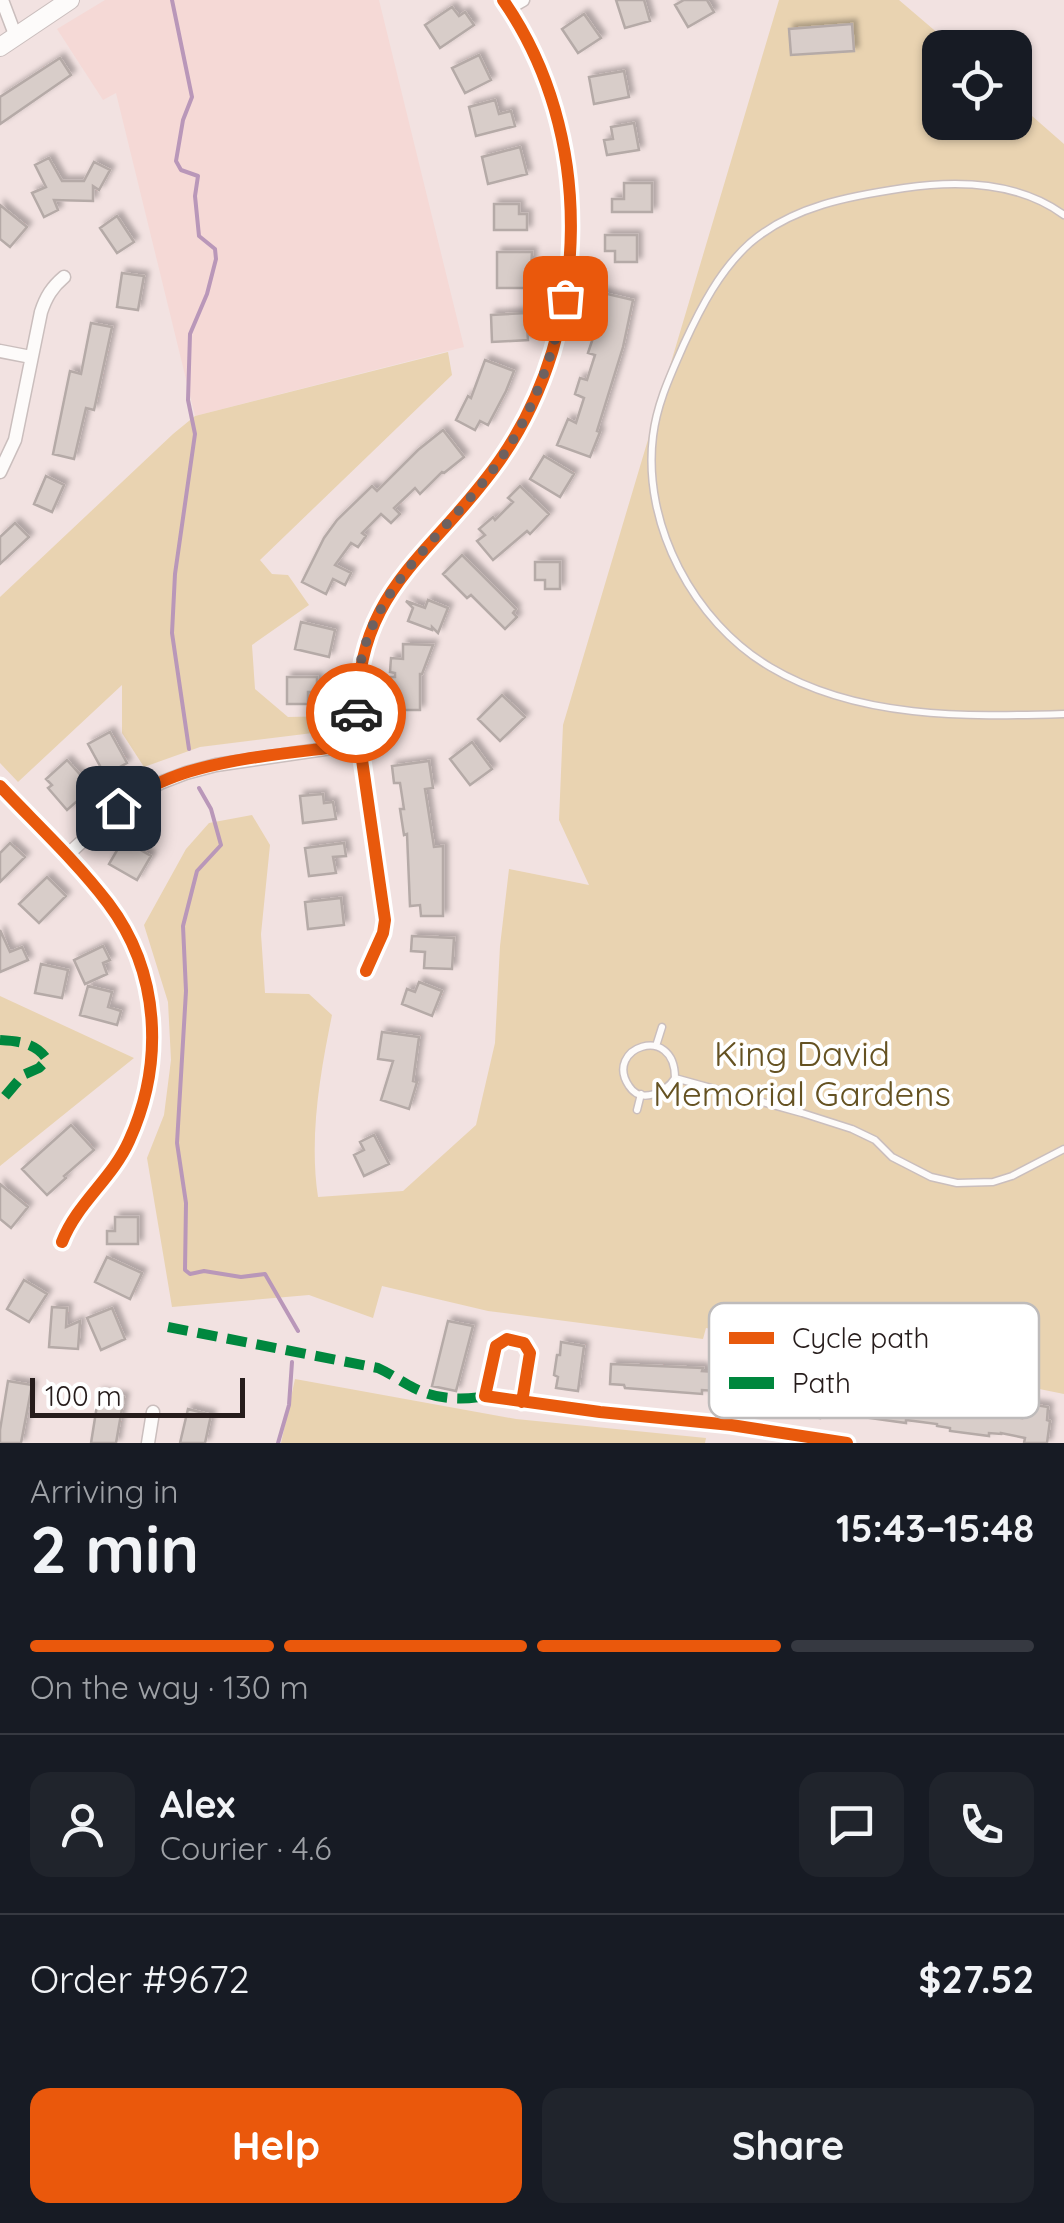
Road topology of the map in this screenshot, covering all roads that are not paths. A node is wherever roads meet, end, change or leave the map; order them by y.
1 (2, 0) edge
2 (70, 0) edge
3 (523, 0) edge
4 (506, 4) edge
5 (8, 42) edge
6 (1064, 215) edge
7 (64, 277) dead end
8 (0, 351) edge
9 (31, 357) junction
10 (0, 472) edge
11 (1064, 714) edge
12 (359, 744) junction
13 (0, 786) edge
14 (10, 797) junction
15 (0, 809) edge
16 (66, 856) junction
17 (366, 971) dead end
18 (662, 1026) dead end
19 (656, 1046) junction
20 (676, 1078) junction
21 (641, 1094) junction
22 (637, 1110) dead end
23 (1064, 1149) edge
24 (62, 1242) dead end
25 (522, 1402) junction
26 (153, 1412) dead end
27 (148, 1443) edge
28 (848, 1443) edge

1 - 5 street
2 - 5 main road
3 - 4 street
4 - 12 street
6 - 11 lane
7 - 9 street
8 - 9 street
9 - 10 street
12 - 16 street
12 - 17 street
13 - 14 street
14 - 15 street
14 - 16 street
16 - 24 street
18 - 19 lane
19 - 20 lane
19 - 21 lane
20 - 21 lane
20 - 23 lane
21 - 22 lane
25 - 25 street
25 - 28 street
26 - 27 street

